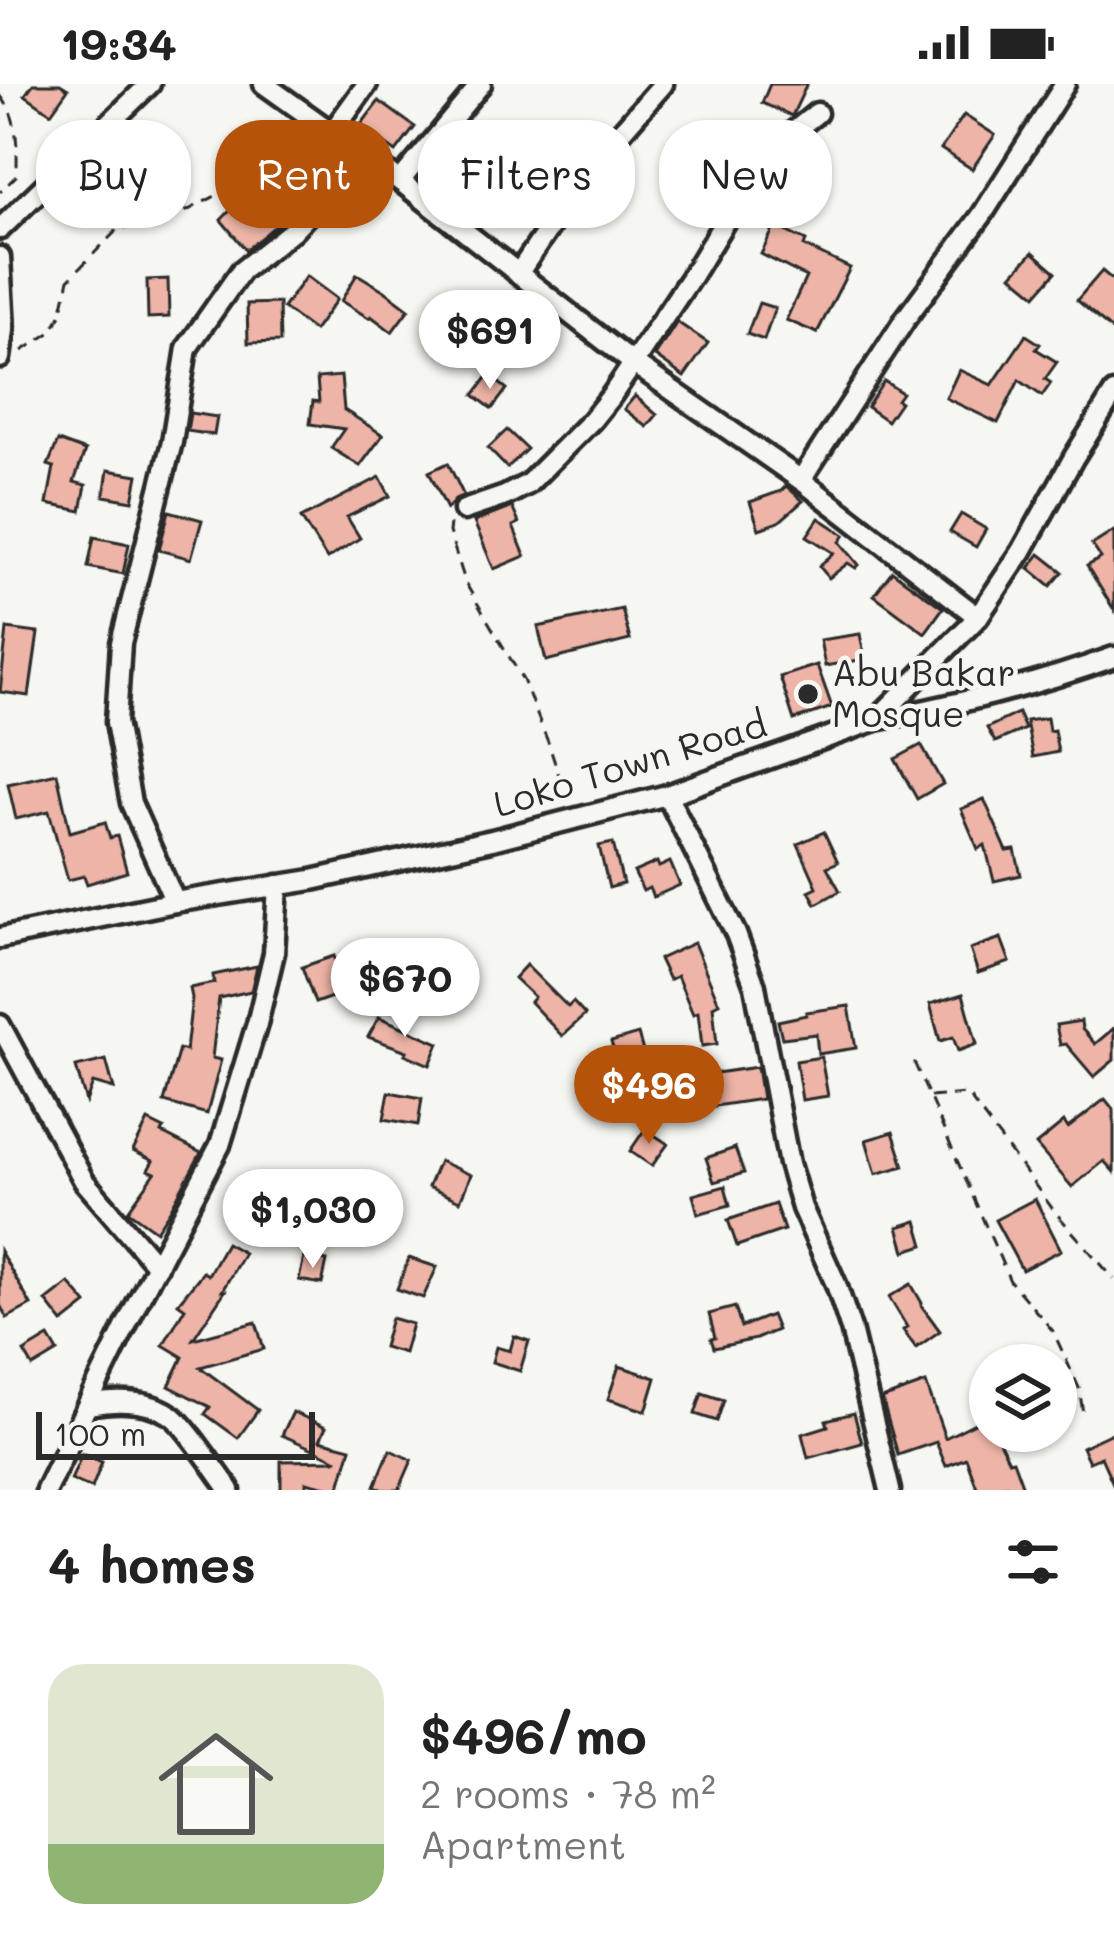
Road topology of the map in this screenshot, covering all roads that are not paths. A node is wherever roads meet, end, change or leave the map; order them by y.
1 (150, 84) edge
2 (264, 84) edge
3 (367, 84) edge
4 (481, 84) edge
5 (663, 84) edge
6 (1065, 84) edge
7 (817, 112) dead end
8 (312, 120) edge
9 (341, 120) edge
10 (394, 177) edge
11 (400, 181) junction
12 (296, 228) edge
13 (0, 229) edge
14 (0, 257) edge
15 (518, 274) junction
16 (8, 356) edge
17 (633, 363) junction
18 (1114, 393) edge
19 (801, 480) junction
20 (464, 509) road end
21 (978, 617) junction
22 (1114, 657) edge
23 (877, 720) junction
24 (667, 795) junction
25 (278, 885) junction
26 (175, 902) junction
27 (0, 938) edge
28 (0, 1025) edge
29 (157, 1266) junction
30 (89, 1405) junction
31 (46, 1490) edge
32 (230, 1490) edge
33 (890, 1490) edge

1 - 13 street
2 - 8 street
3 - 9 street
4 - 11 street
5 - 15 street
6 - 19 street
7 - 17 street
10 - 11 street
11 - 15 street
12 - 26 street
14 - 16 street
15 - 17 street
17 - 19 street
17 - 20 street
18 - 21 street, Loko Town Road
19 - 21 street
21 - 23 street, Loko Town Road
22 - 23 street
23 - 24 street, Loko Town Road
24 - 25 street, Loko Town Road
24 - 33 street
25 - 26 street, Loko Town Road
25 - 29 street
26 - 27 street, Loko Town Road
28 - 29 street
29 - 30 street
30 - 31 street
30 - 32 street

